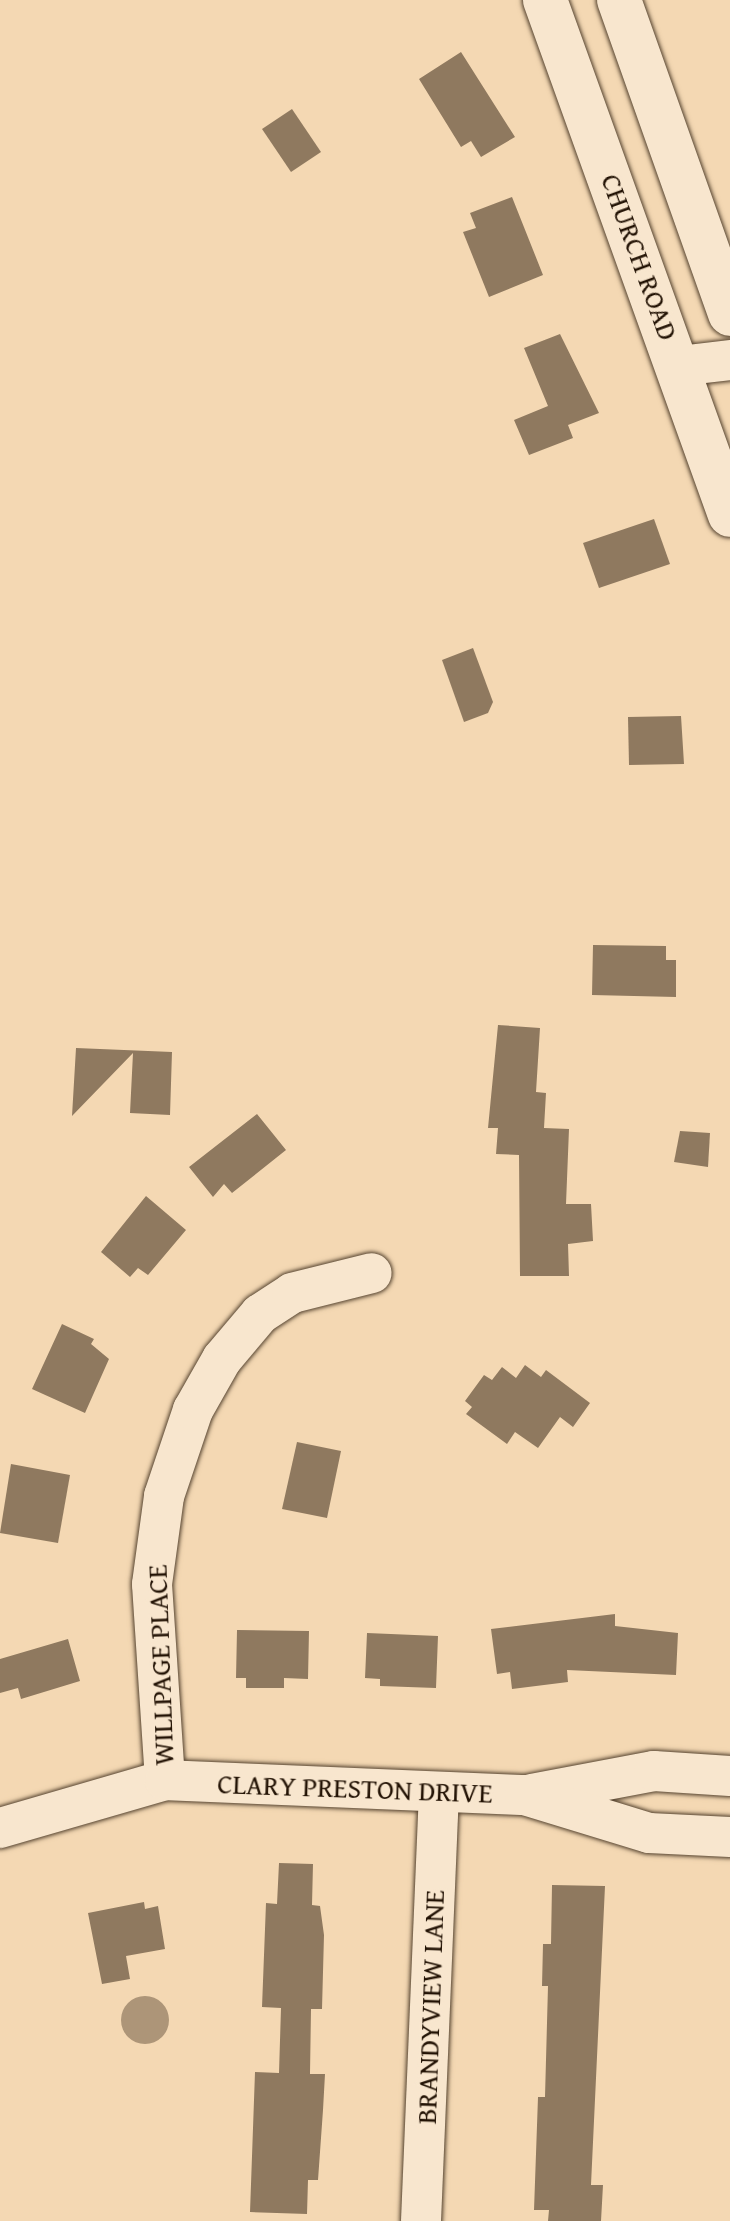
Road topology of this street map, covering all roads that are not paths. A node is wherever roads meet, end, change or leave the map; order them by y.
1 (545, 0) edge
2 (619, 0) edge
3 (730, 314) edge
4 (730, 360) edge
5 (679, 366) junction
6 (730, 515) edge
7 (372, 1273) dead end
8 (730, 1776) edge
9 (165, 1780) junction
10 (439, 1793) junction
11 (525, 1795) junction
12 (0, 1828) edge
13 (730, 1837) edge
14 (421, 2221) edge

1 - 5 main road, CHURCH ROAD
2 - 3 main road
4 - 5 street
5 - 6 main road, CHURCH ROAD
7 - 9 street, WILLPAGE PLACE
8 - 11 street, CLARY PRESTON DRIVE
9 - 10 street, CLARY PRESTON DRIVE
9 - 12 street, CLARY PRESTON DRIVE
10 - 11 street, CLARY PRESTON DRIVE
10 - 14 street, BRANDYVIEW LANE
11 - 13 street, CLARY PRESTON DRIVE

